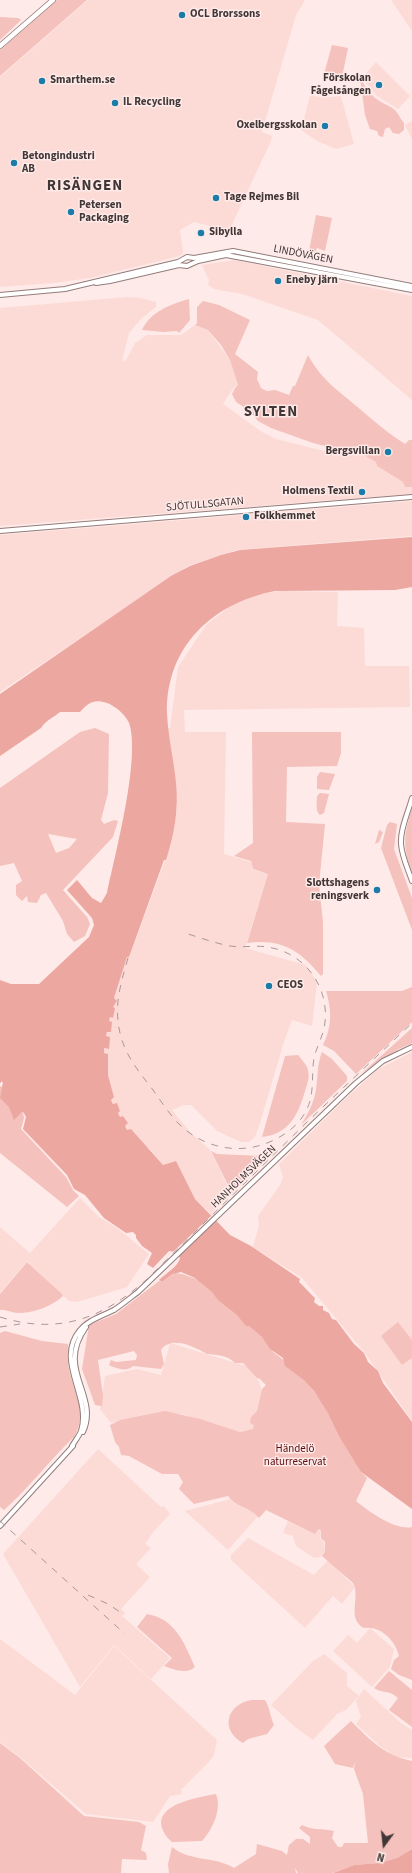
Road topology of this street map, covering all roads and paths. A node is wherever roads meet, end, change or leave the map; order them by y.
1 (52, 0) edge
2 (0, 46) edge
3 (190, 258) junction
4 (183, 260) junction
5 (191, 264) junction
6 (184, 265) junction
7 (96, 283) junction
8 (412, 286) edge
9 (412, 290) edge
10 (0, 295) edge
11 (412, 498) edge
12 (0, 531) edge
13 (412, 798) edge
14 (412, 880) edge
15 (412, 1047) edge
16 (0, 1526) edge

1 - 2 main road
3 - 4 main road
3 - 5 main road
3 - 8 main road, LINDÖVÄGEN
4 - 6 main road
4 - 7 main road
5 - 6 main road
5 - 9 main road, LINDÖVÄGEN
6 - 7 main road
7 - 10 main road
11 - 12 main road, SJÖTULLSGATAN
13 - 14 main road
15 - 16 main road, HANHOLMSVÄGEN

